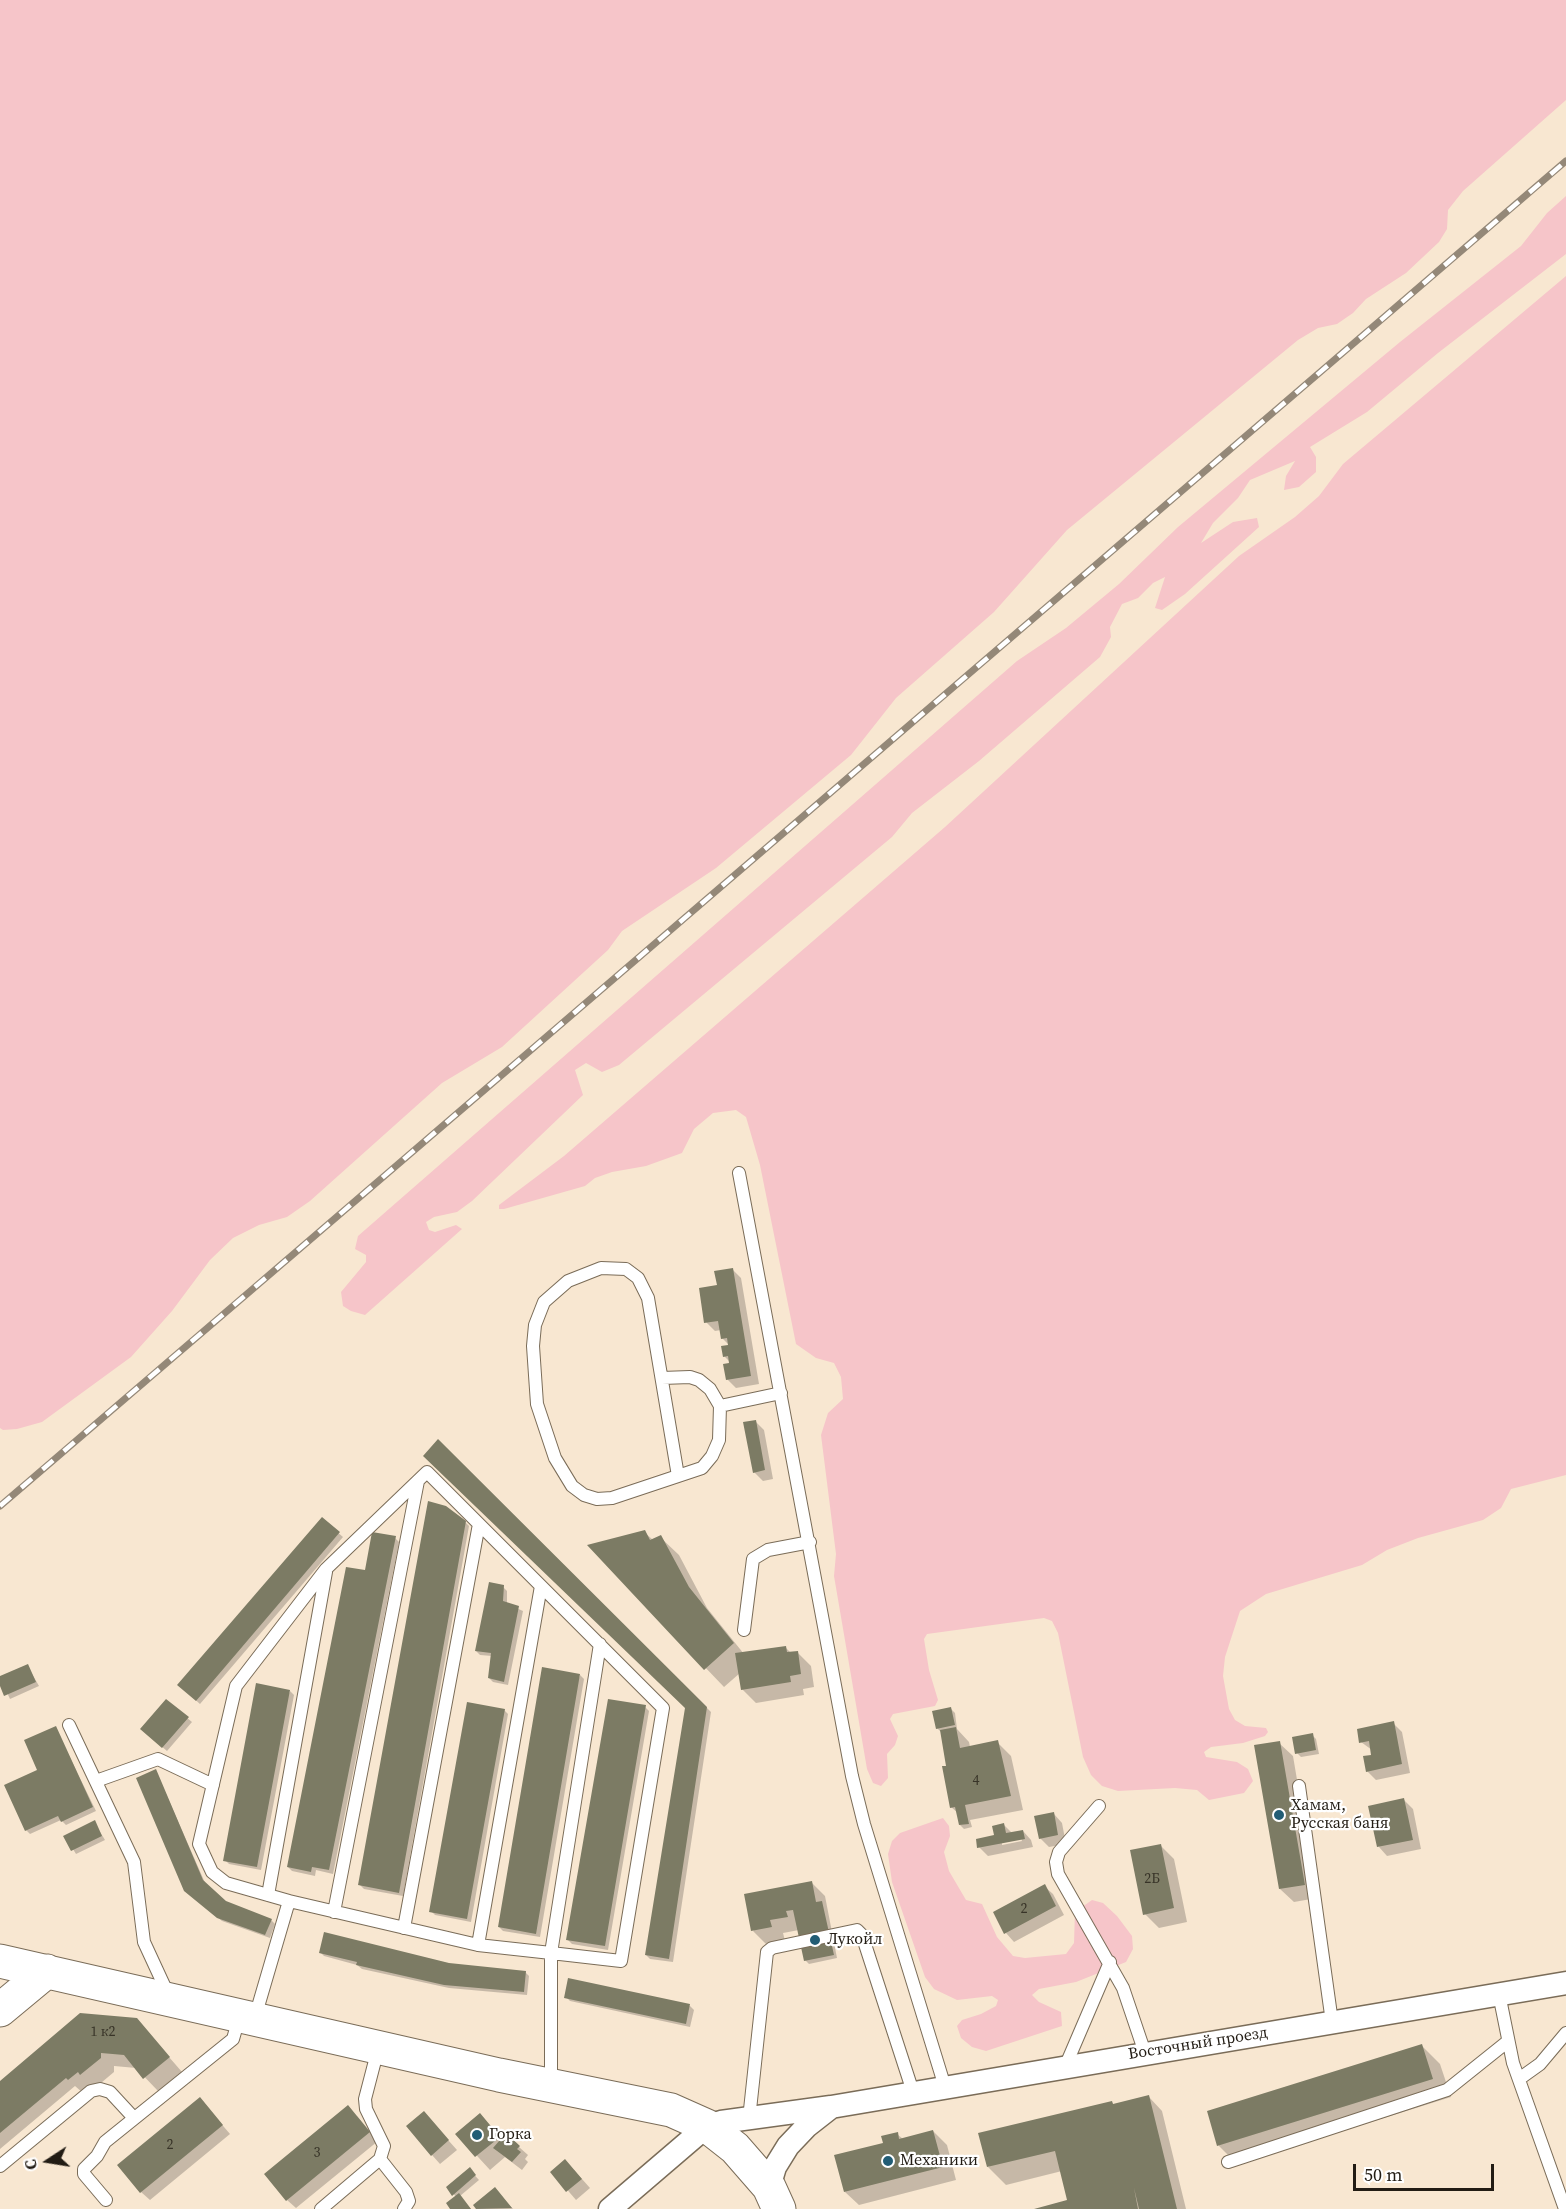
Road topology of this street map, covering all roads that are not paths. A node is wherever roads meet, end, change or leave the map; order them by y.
1 (739, 1173) dead end
2 (662, 1378) junction
3 (782, 1394) junction
4 (720, 1406) junction
5 (678, 1476) junction
6 (418, 1481) junction
7 (478, 1524) junction
8 (810, 1542) junction
9 (326, 1569) junction
10 (541, 1586) junction
11 (744, 1630) dead end
12 (600, 1644) junction
13 (69, 1725) dead end
14 (96, 1781) junction
15 (213, 1785) junction
16 (1299, 1786) dead end
17 (1099, 1806) dead end
18 (268, 1895) junction
19 (289, 1901) junction
20 (334, 1912) junction
21 (404, 1928) junction
22 (478, 1945) junction
23 (551, 1953) junction
24 (0, 1961) edge
25 (1110, 1962) junction
26 (47, 1971) junction
27 (1566, 1983) edge
28 (1499, 1994) junction
29 (170, 1998) junction
30 (0, 2010) edge
31 (247, 2016) junction
32 (1332, 2022) junction
33 (1566, 2033) edge
34 (1507, 2042) junction
35 (379, 2047) junction
36 (1145, 2053) junction
37 (1065, 2067) junction
38 (1519, 2079) junction
39 (551, 2085) junction
40 (945, 2087) junction
41 (913, 2092) junction
42 (831, 2107) junction
43 (134, 2118) junction
44 (749, 2119) junction
45 (707, 2126) junction
46 (380, 2160) junction
47 (1227, 2162) dead end
48 (0, 2166) edge
49 (774, 2198) edge
50 (106, 2200) dead end
51 (321, 2209) edge
52 (404, 2209) edge
53 (610, 2209) edge
54 (1565, 2209) edge

1 - 3 lane
2 - 4 lane
2 - 5 lane
2 - 5 lane
3 - 4 lane
3 - 8 lane
4 - 5 lane
6 - 7 lane
6 - 9 lane
6 - 20 lane
7 - 10 lane
7 - 21 lane
8 - 11 lane
8 - 40 lane
9 - 15 lane
9 - 18 lane
10 - 12 lane
10 - 22 lane
12 - 23 lane
12 - 23 lane
13 - 14 lane
14 - 15 lane
14 - 29 lane
15 - 18 lane
16 - 32 lane
17 - 25 lane
18 - 19 lane
19 - 20 lane
19 - 31 lane
20 - 21 lane
21 - 22 lane
22 - 23 lane
23 - 39 lane
24 - 26 main road
25 - 36 lane
25 - 37 lane
26 - 29 main road
26 - 30 main road
27 - 28 street, Восточный проезд
28 - 32 street, Восточный проезд
28 - 34 lane
29 - 31 main road
31 - 35 main road
31 - 43 lane
32 - 36 street, Восточный проезд
33 - 38 lane
34 - 38 lane
34 - 47 lane
35 - 39 main road
35 - 46 lane
36 - 37 street, Восточный проезд
37 - 40 street, Восточный проезд
38 - 54 lane
39 - 45 main road
40 - 41 street, Восточный проезд
41 - 42 street, Восточный проезд
41 - 44 lane
42 - 44 street, Восточный проезд
42 - 49 street
43 - 48 lane
43 - 50 lane
44 - 45 street, Восточный проезд
45 - 49 main road
45 - 53 street
46 - 51 lane
46 - 52 lane

